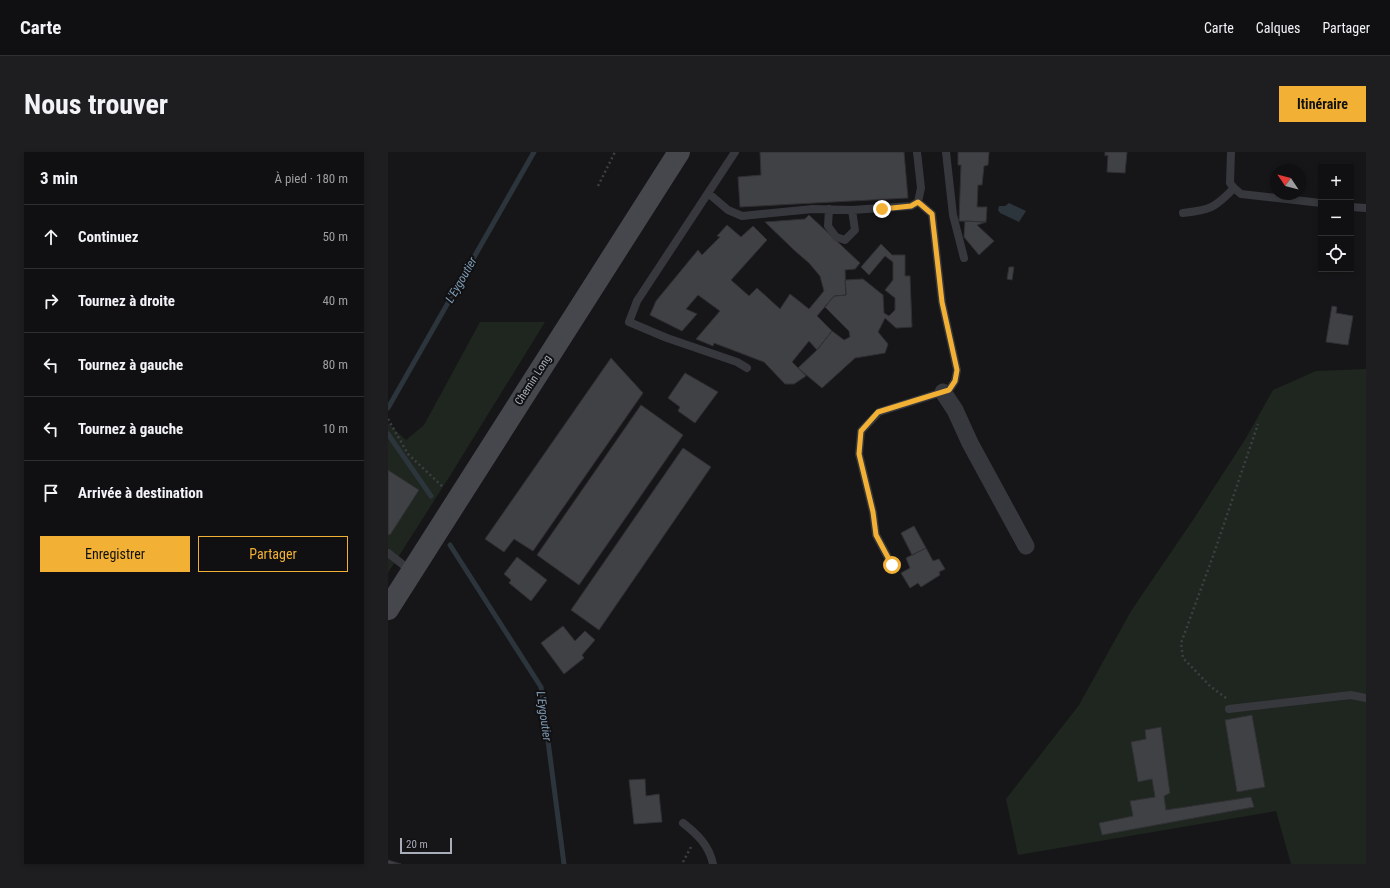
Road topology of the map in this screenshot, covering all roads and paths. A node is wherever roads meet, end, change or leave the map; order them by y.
1 (615, 152) edge
2 (679, 152) edge
3 (735, 152) edge
4 (917, 152) edge
5 (946, 152) edge
6 (1232, 152) edge
7 (598, 186) dead end
8 (1234, 188) junction
9 (708, 193) junction
10 (918, 202) junction
11 (1318, 203) edge
12 (1354, 207) edge
13 (1366, 208) edge
14 (829, 209) junction
15 (852, 210) junction
16 (1183, 213) dead end
17 (964, 258) dead end
18 (747, 368) dead end
19 (943, 392) junction
20 (388, 419) edge
21 (1258, 424) dead end
22 (457, 500) junction
23 (1026, 546) dead end
24 (388, 553) edge
25 (892, 565) dead end
26 (412, 572) junction
27 (388, 609) edge
28 (1366, 698) edge
29 (1242, 708) junction
30 (1230, 710) dead end
31 (682, 823) dead end
32 (713, 864) edge

1 - 7 path
2 - 22 main road, Chemin Long
3 - 9 lane
4 - 10 lane
5 - 17 lane
6 - 8 lane
8 - 11 lane
8 - 16 lane
9 - 14 lane
9 - 18 lane
10 - 15 lane
10 - 19 lane
12 - 13 lane
14 - 15 lane
14 - 15 lane
19 - 23 street
19 - 25 lane
20 - 22 path
21 - 29 path
22 - 26 main road, Chemin Long
24 - 26 lane
26 - 27 main road, Chemin Long
28 - 29 lane
29 - 30 lane
31 - 32 lane

